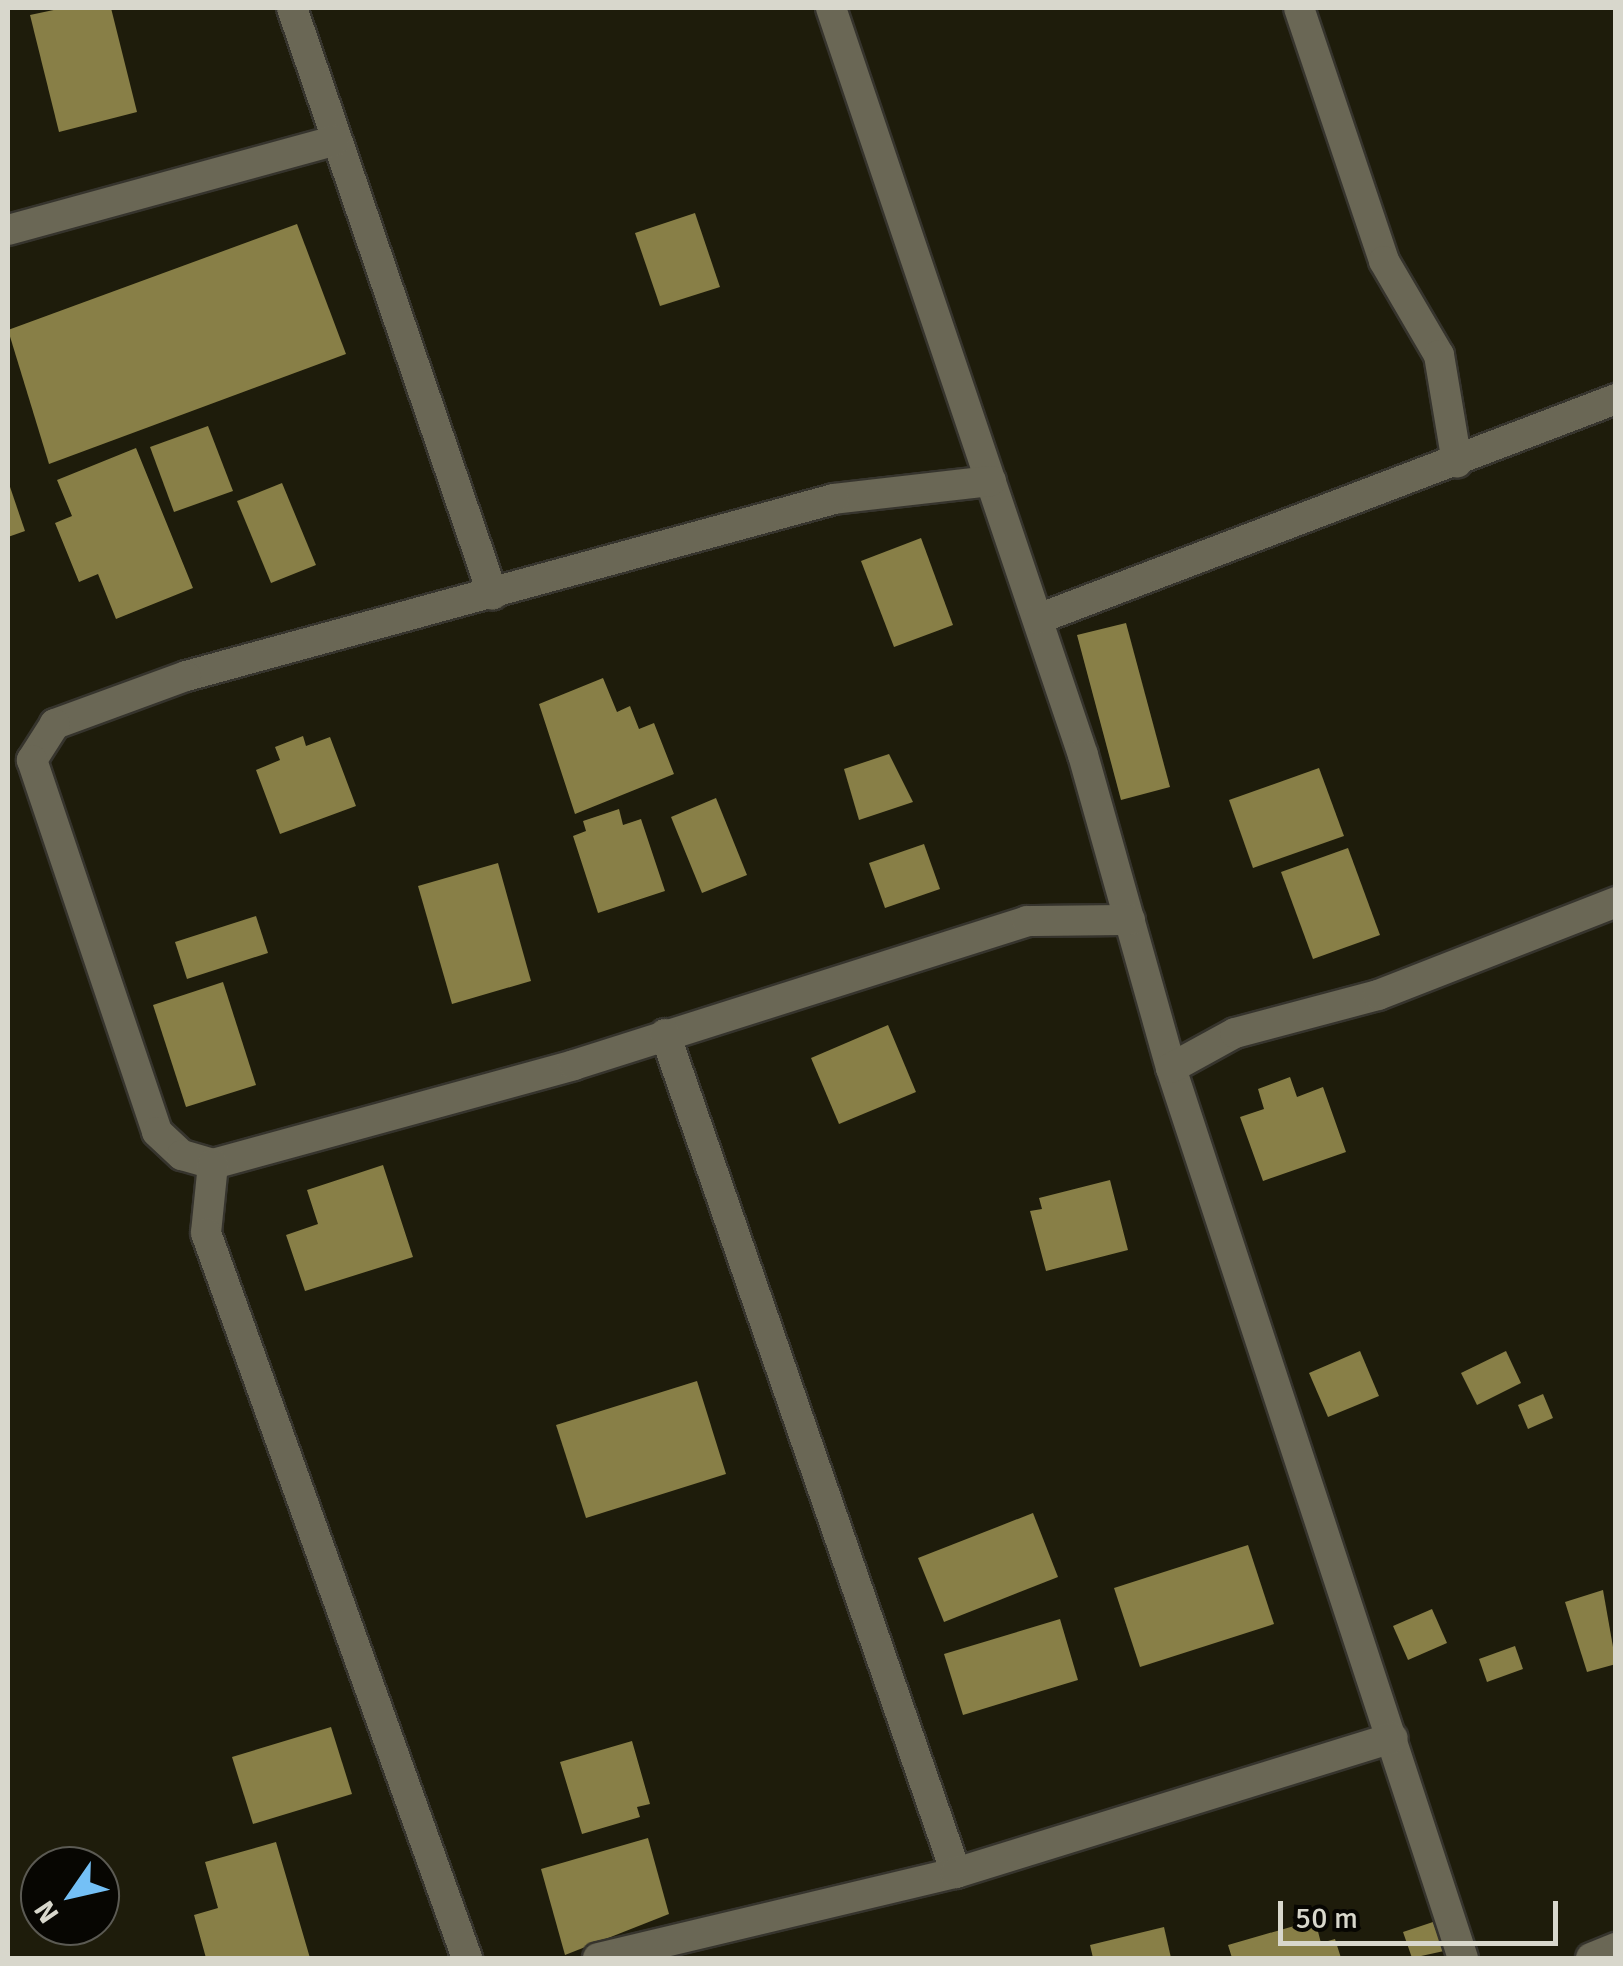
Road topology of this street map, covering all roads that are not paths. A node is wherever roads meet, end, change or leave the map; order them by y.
1 (292, 8) edge
2 (831, 8) edge
3 (1299, 8) edge
4 (334, 141) junction
5 (8, 230) edge
6 (1616, 399) edge
7 (1457, 462) junction
8 (990, 481) junction
9 (493, 595) junction
10 (1038, 619) junction
11 (1616, 902) edge
12 (1130, 920) junction
13 (665, 1034) junction
14 (1171, 1068) junction
15 (213, 1164) junction
16 (1392, 1738) junction
17 (956, 1873) junction
18 (1616, 1948) edge
19 (468, 1958) edge
20 (598, 1958) edge
21 (1464, 1958) edge
22 (1591, 1958) edge

1 - 4 street
2 - 8 street
3 - 7 street
4 - 5 street
4 - 9 street
6 - 7 street
7 - 10 street
8 - 9 street
8 - 10 street
9 - 15 street
10 - 12 street
11 - 14 street
12 - 13 street
12 - 14 street
13 - 15 street
13 - 17 street
14 - 16 street
15 - 19 street
16 - 17 street
16 - 21 street
17 - 20 street
18 - 22 street

